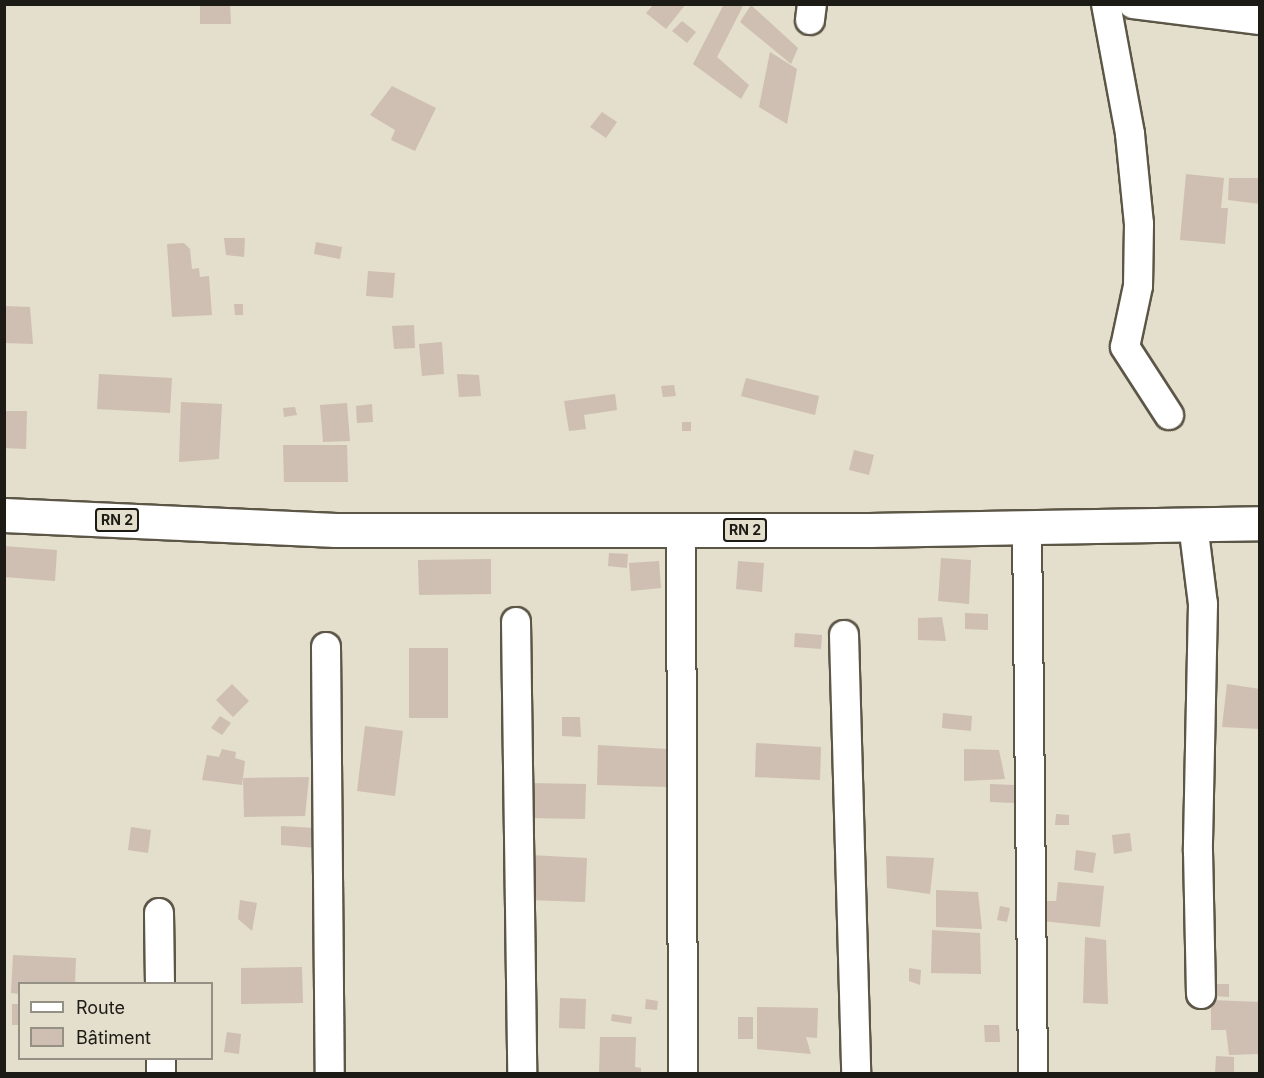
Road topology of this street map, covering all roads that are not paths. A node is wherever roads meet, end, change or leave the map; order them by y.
1 (1106, 4) edge
2 (1133, 4) edge
3 (1260, 20) edge
4 (1169, 415) dead end
5 (4, 515) edge
6 (1260, 523) edge
7 (1193, 524) junction
8 (1027, 527) junction
9 (681, 530) junction
10 (516, 622) dead end
11 (844, 636) dead end
12 (326, 647) dead end
13 (159, 913) dead end
14 (160, 982) edge
15 (1201, 994) dead end
16 (330, 1074) edge
17 (522, 1074) edge
18 (683, 1074) edge
19 (855, 1074) edge
20 (1033, 1074) edge

1 - 4 street
2 - 3 street
5 - 9 highway, RN 2
6 - 7 highway, RN 2
7 - 8 highway, RN 2
7 - 15 street
8 - 9 highway, RN 2
8 - 20 street
9 - 18 street
10 - 17 street
11 - 19 street
12 - 16 street
13 - 14 street

